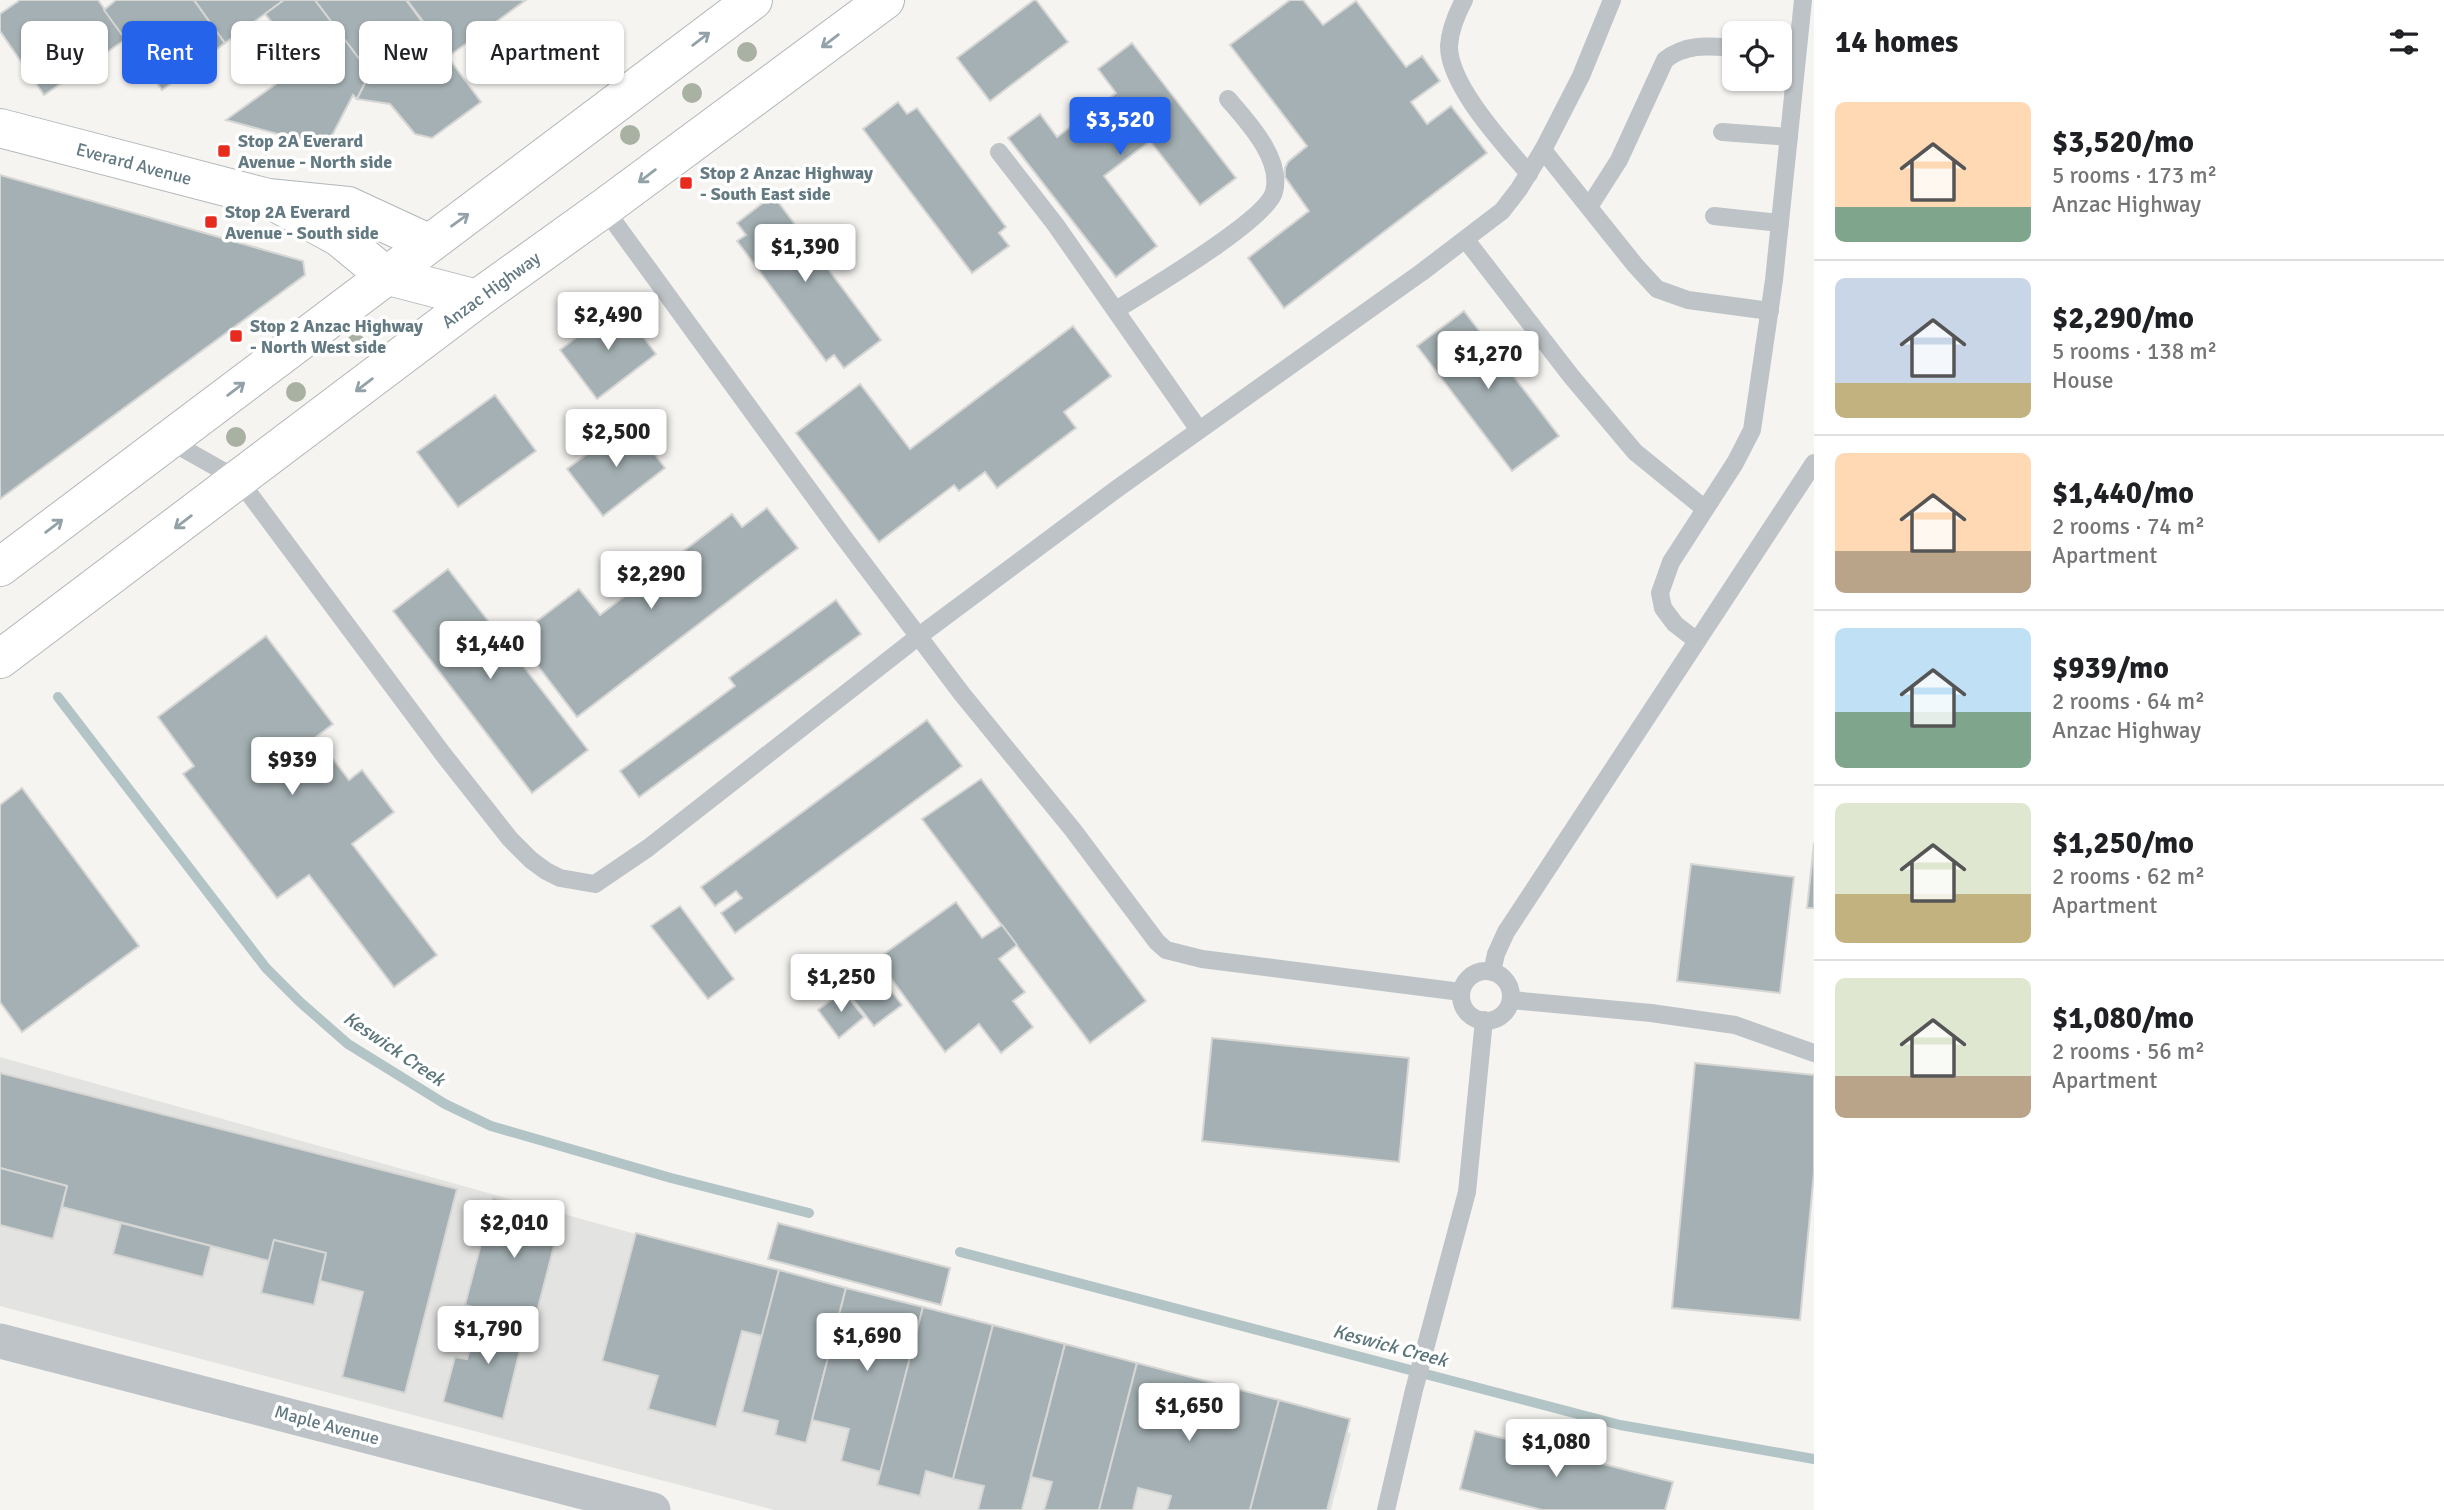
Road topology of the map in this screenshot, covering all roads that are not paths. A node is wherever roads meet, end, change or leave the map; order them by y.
1 (753, 0) edge
2 (885, 0) edge
3 (1464, 0) edge
4 (1612, 0) edge
5 (1803, 0) edge
6 (1722, 47) edge
7 (1792, 52) edge
8 (1799, 52) junction
9 (1228, 99) dead end
10 (0, 128) edge
11 (1722, 132) dead end
12 (1789, 137) junction
13 (1543, 150) junction
14 (999, 152) dead end
15 (1529, 174) junction
16 (268, 198) junction
17 (1589, 207) junction
18 (604, 208) junction
19 (1714, 216) dead end
20 (1780, 223) junction
21 (1466, 240) junction
22 (428, 243) junction
23 (386, 275) junction
24 (477, 299) junction
25 (1116, 310) junction
26 (1770, 312) junction
27 (1199, 430) junction
28 (168, 440) junction
29 (1814, 463) edge
30 (239, 480) junction
31 (1705, 509) junction
32 (0, 567) edge
33 (919, 636) junction
34 (1697, 641) junction
35 (0, 659) edge
36 (1492, 972) junction
37 (1461, 992) junction
38 (1511, 1000) junction
39 (1484, 1020) junction
40 (1814, 1053) edge
41 (0, 1341) edge
42 (653, 1510) edge
43 (1386, 1510) edge

22 -> 1 main road
2 -> 18 main road, Anzac Highway
3 - 15 lane
4 - 13 lane
5 - 8 lane
6 - 17 lane
7 - 8 lane
8 - 12 lane
9 - 25 lane
10 - 16 main road, Everard Avenue
11 - 12 lane
12 - 20 lane
13 - 15 lane
13 - 17 lane
14 - 25 lane
15 - 21 lane
16 - 22 main road, Everard Avenue
16 - 23 main road, Everard Avenue
17 - 26 lane
18 - 24 main road, Anzac Highway
18 - 33 lane
19 - 20 lane
20 - 26 lane
21 - 27 lane
21 - 31 lane
22 - 23 main road
23 - 24 main road, Everard Avenue
28 -> 23 main road
24 -> 30 main road, Anzac Highway
25 - 27 lane
26 - 31 lane
27 - 33 lane
28 - 30 lane
32 -> 28 main road
29 - 34 lane
30 - 33 lane
30 -> 35 main road, Anzac Highway
31 - 34 lane
33 - 37 lane
34 - 36 lane
36 - 37 lane
36 - 38 lane
37 - 39 lane
38 - 39 lane
38 - 40 lane
39 - 43 lane
41 - 42 street, Maple Avenue

